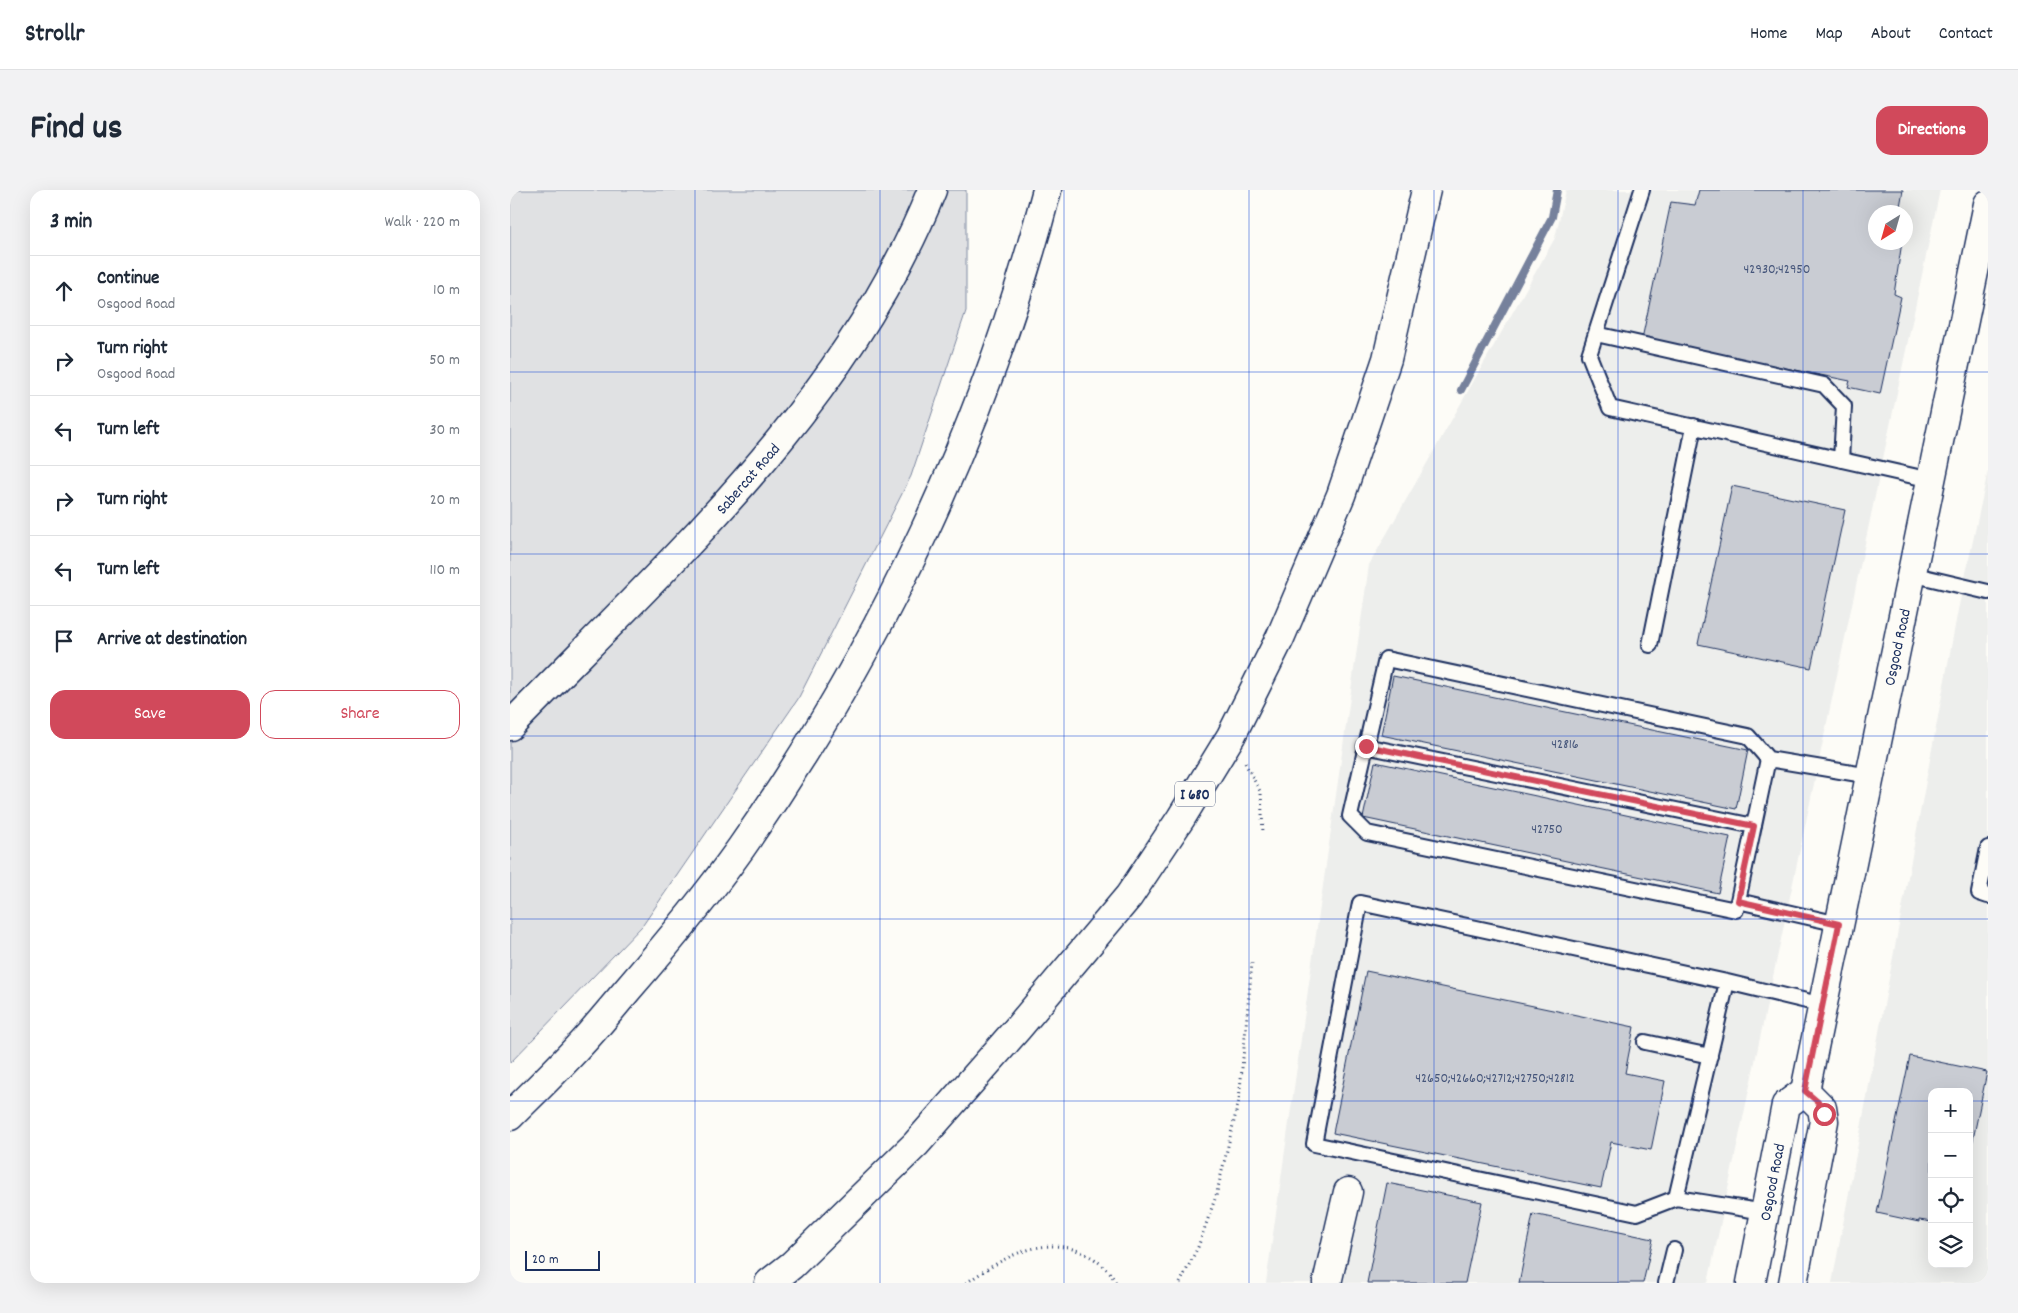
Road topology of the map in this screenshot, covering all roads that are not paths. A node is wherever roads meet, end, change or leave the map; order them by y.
1 (932, 190) edge
2 (1047, 190) edge
3 (1426, 190) edge
4 (1642, 190) edge
5 (1988, 204) edge
6 (1596, 334) junction
7 (1694, 426) junction
8 (1842, 460) junction
9 (1931, 480) junction
10 (1911, 574) junction
11 (1988, 592) edge
12 (1650, 645) dead end
13 (510, 726) edge
14 (1366, 746) junction
15 (1768, 759) junction
16 (1870, 776) junction
17 (1754, 826) junction
18 (1988, 848) edge
19 (1988, 896) edge
20 (1737, 905) junction
21 (1839, 924) junction
22 (1727, 982) junction
23 (1823, 1005) junction
24 (1644, 1042) dead end
25 (1710, 1056) junction
26 (1805, 1091) junction
27 (510, 1116) edge
28 (1348, 1192) dead end
29 (1676, 1198) junction
30 (1765, 1212) junction
31 (1674, 1250) dead end
32 (770, 1283) edge
33 (1327, 1283) edge
34 (1666, 1283) edge
35 (1751, 1283) edge
36 (1793, 1283) edge

1 - 13 main road, Sabercat Road
2 - 27 main road
3 - 32 main road, I 680
4 - 6 lane
5 - 9 main road, Osgood Road
6 - 7 lane
6 - 8 lane
7 - 8 lane
7 - 12 lane
8 - 9 lane
9 - 10 main road, Osgood Road
10 - 11 lane
10 - 16 main road, Osgood Road
14 - 15 lane
14 - 17 lane
14 - 20 lane
15 - 16 lane
15 - 17 lane
16 - 21 main road, Osgood Road
17 - 20 lane
18 - 19 lane
20 - 21 lane
21 - 23 main road, Osgood Road
22 - 23 lane
22 - 25 lane
22 - 29 lane
23 - 26 main road, Osgood Road
24 - 25 lane
25 - 29 lane
26 - 30 main road, Osgood Road
26 - 36 main road
28 - 33 main road
29 - 30 lane
30 - 35 main road, Osgood Road
31 - 34 lane

